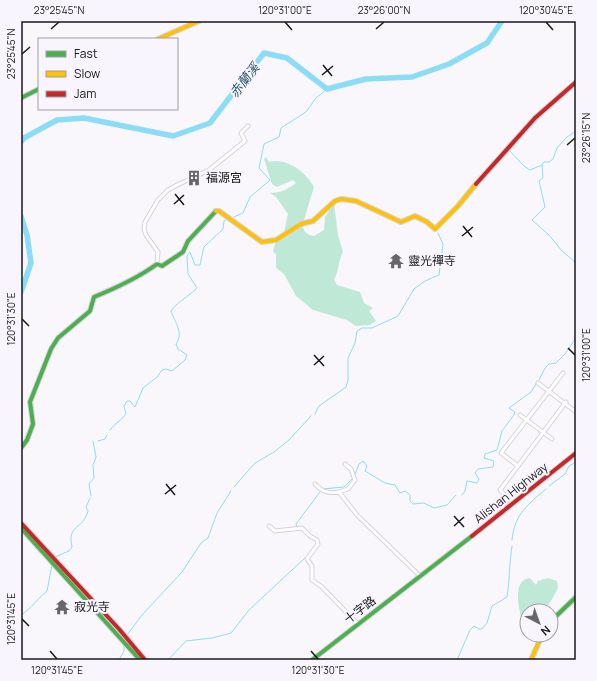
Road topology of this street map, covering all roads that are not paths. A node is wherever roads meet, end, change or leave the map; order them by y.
1 (199, 21) edge
2 (160, 38) edge
3 (576, 82) edge
4 (38, 90) edge
5 (21, 98) edge
6 (248, 126) dead end
7 (157, 264) junction
8 (563, 374) dead end
9 (538, 383) dead end
10 (549, 391) junction
11 (566, 402) junction
12 (576, 412) edge
13 (520, 414) dead end
14 (527, 420) junction
15 (543, 432) junction
16 (552, 439) dead end
17 (21, 448) edge
18 (576, 454) edge
19 (345, 464) dead end
20 (518, 466) junction
21 (315, 484) dead end
22 (339, 492) junction
23 (505, 511) junction
24 (21, 523) edge
25 (269, 526) dead end
26 (21, 528) edge
27 (420, 576) junction
28 (576, 597) edge
29 (559, 613) edge
30 (358, 624) junction
31 (538, 643) edge
32 (140, 660) edge
33 (145, 660) edge
34 (312, 660) edge
35 (531, 660) edge

1 - 2 street
3 - 7 street
4 - 5 street
6 - 7 street
7 - 17 street
8 - 10 street
9 - 10 street
10 - 11 street
10 - 14 street
11 - 12 street
11 - 15 street
13 - 14 street
14 - 15 street
14 - 20 street
15 - 16 street
15 - 20 street
18 - 23 street, Alishan Highway
19 - 22 street
20 - 23 street
21 - 22 street
22 - 27 street
23 - 27 street, Alishan Highway
24 - 33 street
25 - 30 street
26 - 32 street
27 - 30 street, 十字路
28 - 29 street
30 - 34 street, 十字路
31 - 35 street

